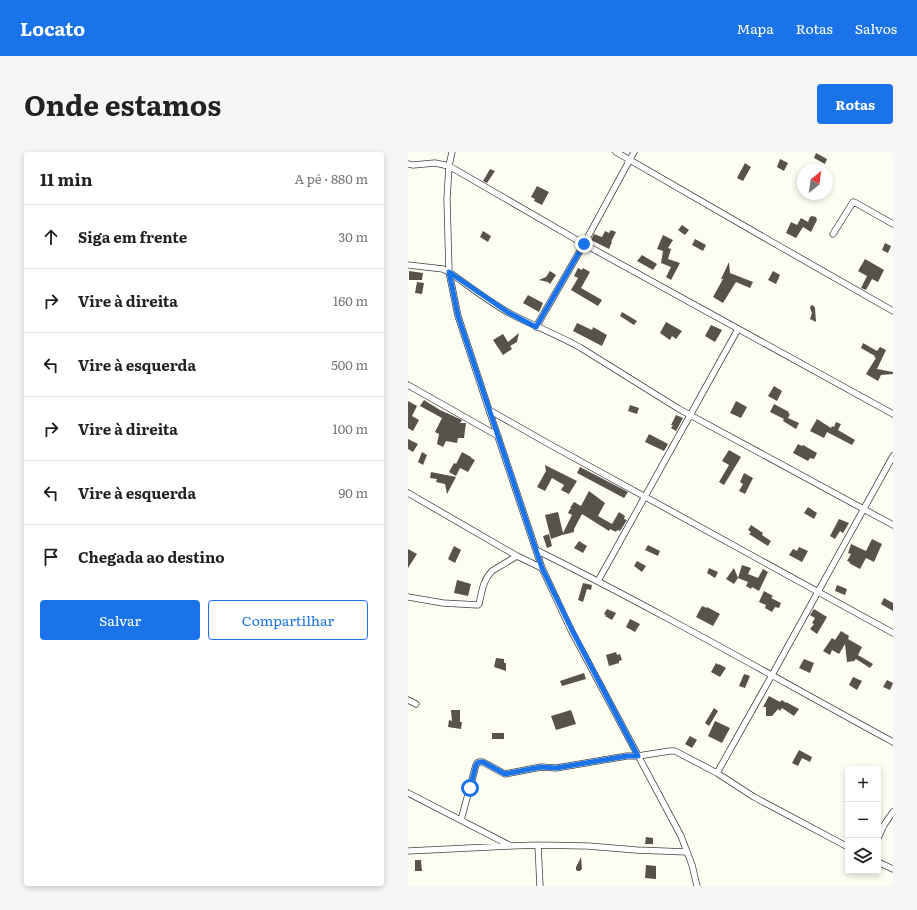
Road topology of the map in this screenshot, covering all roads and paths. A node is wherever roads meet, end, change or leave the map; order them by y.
1 (452, 152) edge
2 (616, 152) edge
3 (634, 152) edge
4 (630, 160) junction
5 (408, 164) edge
6 (449, 166) junction
7 (893, 224) edge
8 (832, 234) dead end
9 (584, 244) junction
10 (408, 265) edge
11 (449, 272) junction
12 (893, 311) edge
13 (536, 327) junction
14 (738, 329) junction
15 (408, 385) edge
16 (489, 410) junction
17 (893, 414) edge
18 (691, 415) junction
19 (498, 436) junction
20 (893, 456) edge
21 (408, 493) edge
22 (644, 497) junction
23 (864, 509) junction
24 (893, 525) edge
25 (536, 550) junction
26 (517, 556) junction
27 (542, 568) junction
28 (598, 580) junction
29 (818, 592) junction
30 (408, 597) edge
31 (893, 633) edge
32 (772, 676) junction
33 (408, 700) edge
34 (416, 704) dead end
35 (893, 742) edge
36 (638, 756) junction
37 (717, 773) junction
38 (408, 793) edge
39 (893, 812) edge
40 (461, 820) junction
41 (881, 832) edge
42 (538, 845) junction
43 (845, 845) edge
44 (510, 846) junction
45 (408, 851) edge
46 (687, 852) junction
47 (881, 863) edge
48 (893, 869) edge
49 (540, 886) edge
50 (697, 886) edge

1 - 6 street
2 - 4 street
3 - 4 street
4 - 9 street
4 - 12 street
5 - 6 street
6 - 9 street
6 - 11 street
7 - 8 street
9 - 13 street
9 - 14 street
10 - 11 street
11 - 13 street
11 - 16 street
13 - 18 street
14 - 17 street
14 - 18 street
15 - 19 street
16 - 19 street
16 - 22 street
18 - 22 street
18 - 23 street
19 - 25 street
20 - 23 street
21 - 26 street
22 - 28 street
22 - 29 street
23 - 24 street
23 - 29 street
25 - 27 street
25 - 28 street
26 - 27 street
26 - 30 street
27 - 36 street
28 - 32 street
29 - 31 street
29 - 32 street
32 - 35 street
32 - 37 street
33 - 34 street
36 - 37 street
36 - 40 street
36 - 46 street
37 - 43 street
38 - 40 street
39 - 41 street
40 - 44 street
42 - 44 street
42 - 46 street
42 - 49 street
44 - 45 street
46 - 50 street
47 - 48 street

